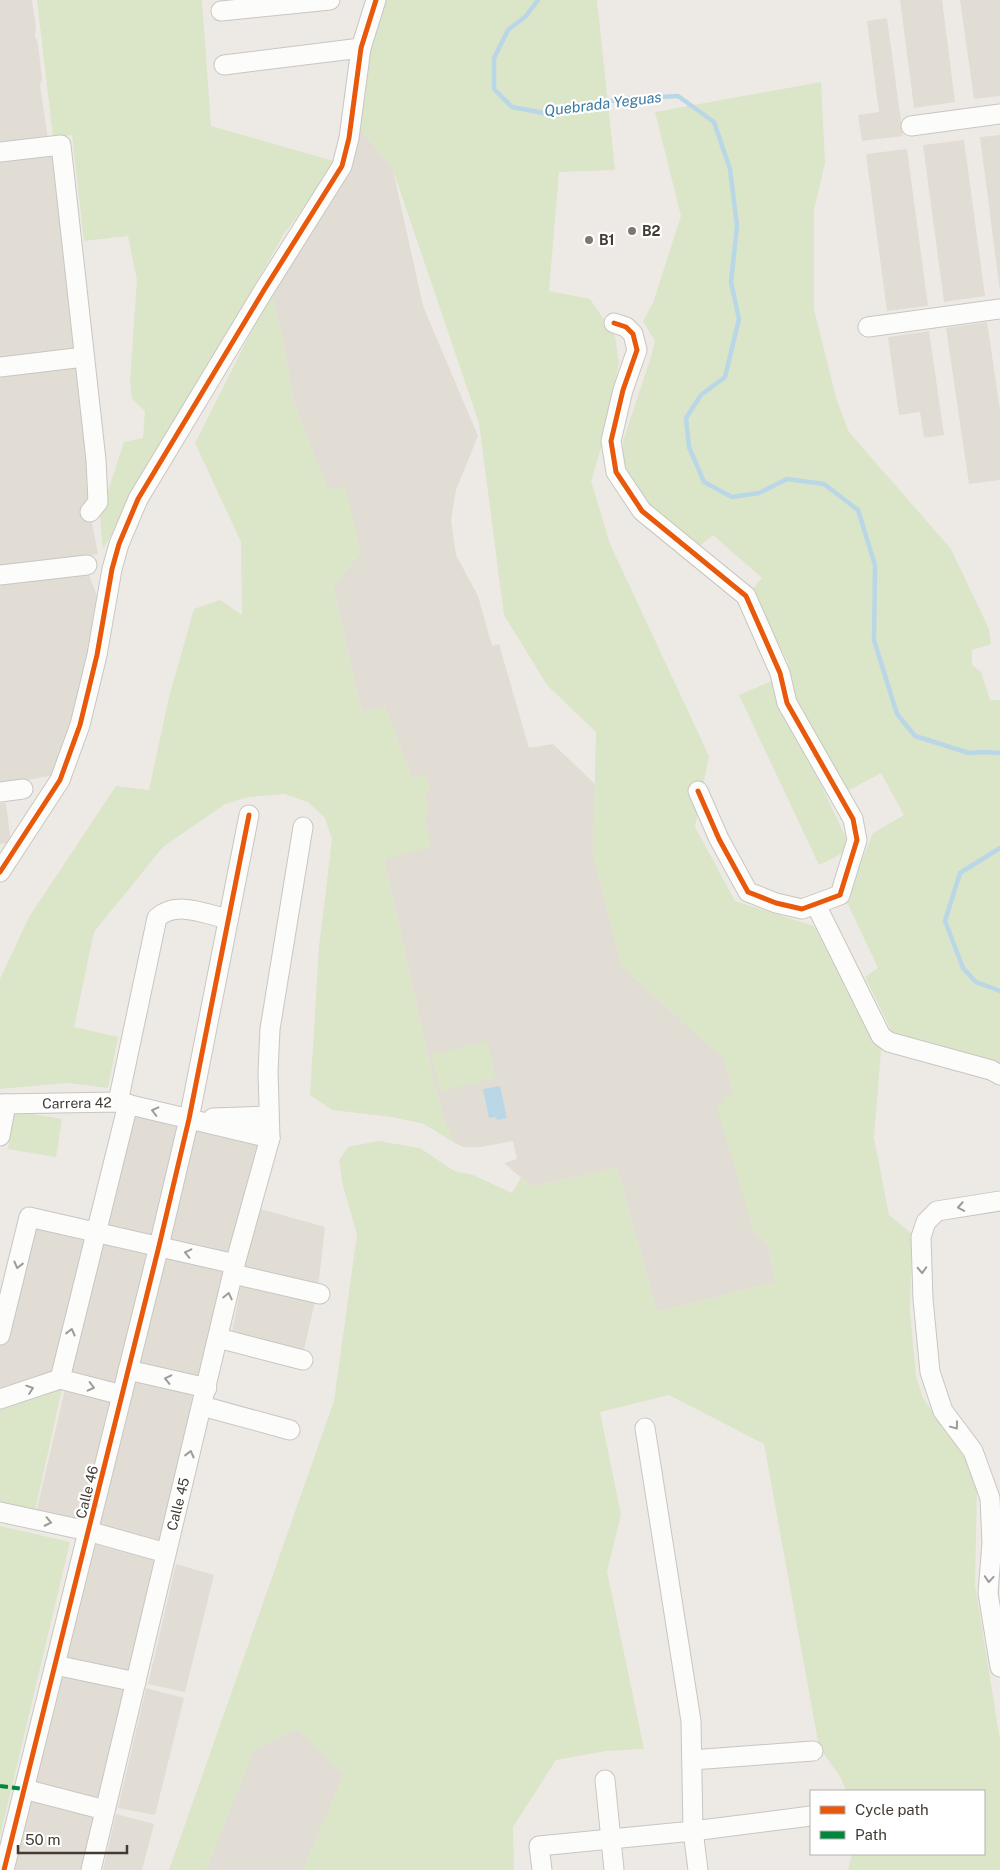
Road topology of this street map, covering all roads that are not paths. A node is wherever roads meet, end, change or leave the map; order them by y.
1 (330, 0) edge
2 (376, 0) edge
3 (222, 11) dead end
4 (361, 48) junction
5 (224, 65) dead end
6 (1000, 114) edge
7 (911, 126) dead end
8 (0, 152) edge
9 (1000, 309) edge
10 (614, 322) dead end
11 (868, 327) dead end
12 (84, 357) junction
13 (0, 367) edge
14 (90, 512) dead end
15 (87, 565) dead end
16 (0, 575) edge
17 (23, 789) dead end
18 (698, 791) dead end
19 (0, 792) edge
20 (249, 815) dead end
21 (303, 827) dead end
22 (0, 872) edge
23 (816, 905) junction
24 (228, 918) junction
25 (1000, 1075) edge
26 (123, 1103) junction
27 (3, 1104) edge
28 (269, 1116) junction
29 (189, 1119) junction
30 (0, 1136) edge
31 (270, 1138) junction
32 (1000, 1201) edge
33 (95, 1232) junction
34 (159, 1246) junction
35 (234, 1269) junction
36 (320, 1294) dead end
37 (0, 1335) edge
38 (218, 1338) junction
39 (303, 1360) dead end
40 (128, 1370) junction
41 (60, 1379) junction
42 (207, 1388) junction
43 (122, 1395) junction
44 (0, 1399) edge
45 (202, 1406) junction
46 (645, 1428) dead end
47 (290, 1430) dead end
48 (0, 1512) edge
49 (88, 1531) junction
50 (166, 1553) junction
51 (55, 1665) junction
52 (1000, 1667) edge
53 (136, 1682) junction
54 (813, 1751) dead end
55 (692, 1760) junction
56 (605, 1780) dead end
57 (24, 1789) junction
58 (105, 1810) junction
59 (810, 1816) edge
60 (693, 1831) junction
61 (610, 1840) junction
62 (4, 1870) edge
63 (91, 1870) edge
64 (542, 1870) edge
65 (614, 1870) edge
66 (698, 1870) edge

1 - 3 street
2 - 4 street
4 - 5 street
4 - 22 street
6 - 7 street
8 - 12 street
9 - 11 street
10 - 23 street
12 - 13 street
12 - 14 street
15 - 16 street
17 - 19 street
18 - 23 street
20 - 24 street, Calle 46
21 - 28 street, Calle 45
23 - 25 street
24 - 26 street
24 - 29 street, Calle 46
26 - 27 street, Carrera 42
29 -> 26 street, Carrera 42
26 - 33 street
27 - 30 street
28 - 29 street
28 - 31 street, Calle 45
29 - 31 street, Carrera 42
29 - 34 street, Calle 46
31 - 35 street, Calle 45
32 -> 52 street
33 - 34 street
33 -> 37 street
41 -> 33 street
35 -> 34 street
34 - 40 street, Calle 46
35 - 36 street
38 -> 35 street, Calle 45
38 - 39 street
38 - 42 street, Calle 45
42 -> 40 street
40 - 43 street, Calle 46
41 -> 43 street
44 -> 41 street
42 - 45 street, Calle 45
43 - 49 street, Calle 46
45 - 47 street
50 -> 45 street, Calle 45
46 - 55 street
48 -> 49 street
49 - 50 street
49 - 51 street, Calle 46
50 - 53 street, Calle 45
51 - 53 street
51 - 57 street, Calle 46
53 - 58 street, Calle 45
54 - 55 street
55 - 60 street
56 - 61 street
57 - 58 street
57 - 62 street, Calle 46
58 - 63 street, Calle 45
59 - 60 street
60 - 61 street
60 - 66 street
61 - 64 street
61 - 65 street

